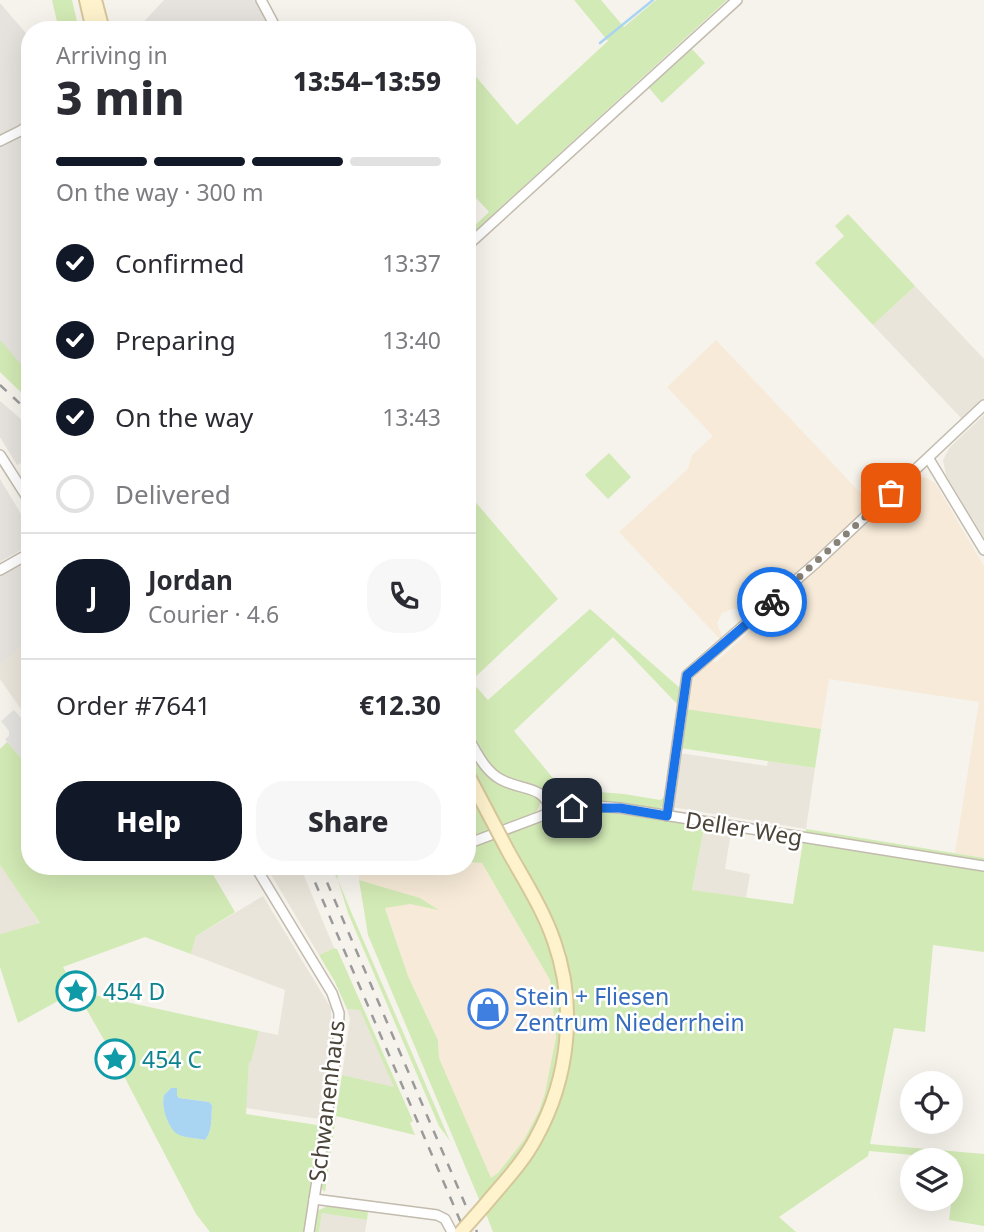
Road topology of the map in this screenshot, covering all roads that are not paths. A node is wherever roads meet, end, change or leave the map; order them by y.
1 (86, 0) edge
2 (96, 0) edge
3 (261, 0) edge
4 (737, 0) edge
5 (91, 21) edge
6 (101, 21) edge
7 (272, 21) edge
8 (21, 130) edge
9 (0, 141) edge
10 (476, 238) edge
11 (984, 405) edge
12 (0, 454) edge
13 (929, 459) junction
14 (21, 488) edge
15 (984, 550) edge
16 (21, 558) edge
17 (0, 570) edge
18 (476, 750) edge
19 (476, 790) edge
20 (552, 812) junction
21 (667, 816) junction
22 (476, 842) edge
23 (984, 866) edge
24 (260, 875) edge
25 (314, 1199) junction
26 (309, 1232) edge
27 (452, 1232) edge
28 (460, 1232) edge

1 - 5 main road
2 - 6 main road
3 - 7 street
4 - 10 street
8 - 9 street
11 - 13 street
12 - 14 street
13 - 15 street
13 - 21 street
16 - 17 street
18 - 20 street
19 - 28 main road, bridge
20 - 21 street, Deller Weg
20 - 22 street, Deller Weg
21 - 23 street, Deller Weg
24 - 25 street, Schwanenhaus
25 - 26 street, Schwanenhaus
25 - 27 street

